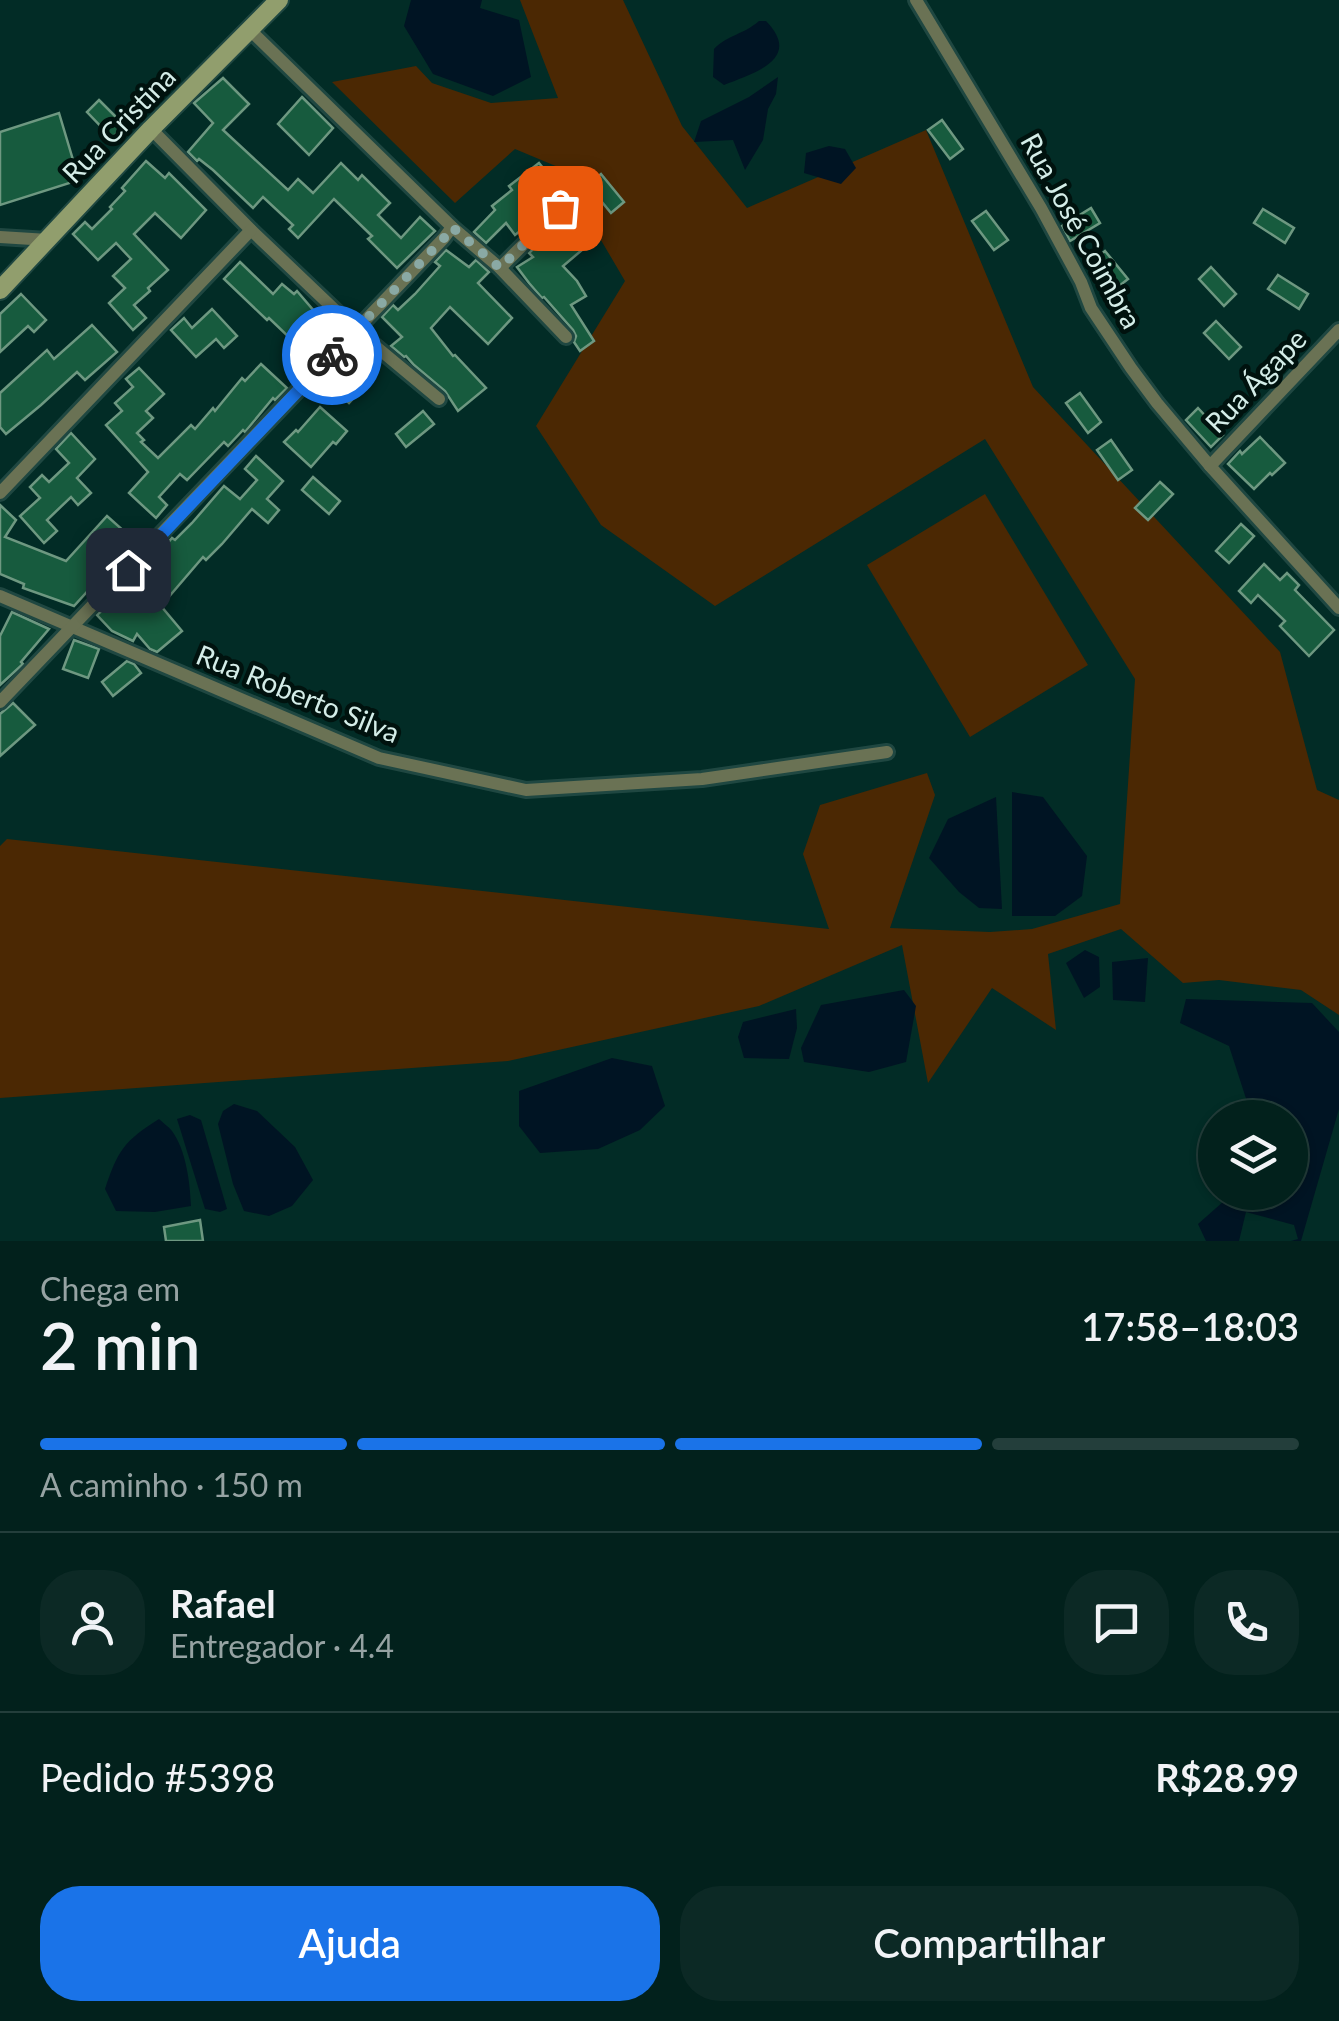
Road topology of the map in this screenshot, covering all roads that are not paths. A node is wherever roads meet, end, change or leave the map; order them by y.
1 (278, 0) edge
2 (916, 0) edge
3 (250, 30) junction
4 (152, 129) junction
5 (560, 208) dead end
6 (452, 227) junction
7 (251, 230) junction
8 (0, 237) edge
9 (48, 240) junction
10 (500, 268) junction
11 (0, 290) edge
12 (356, 330) junction
13 (1339, 330) edge
14 (566, 337) dead end
15 (438, 399) dead end
16 (1210, 466) junction
17 (0, 493) edge
18 (0, 596) edge
19 (1339, 608) edge
20 (73, 628) junction
21 (0, 702) edge
22 (887, 752) dead end

1 - 3 main road, Rua Cristina
2 - 16 street, Rua José Coimbra
3 - 4 main road, Rua Cristina
3 - 6 street
4 - 7 street
4 - 9 main road, Rua Cristina
5 - 10 street
6 - 10 street
6 - 12 street
7 - 12 street
7 - 17 street
8 - 9 street
9 - 11 main road, Rua Cristina
10 - 14 street
12 - 15 street
12 - 20 street
13 - 16 street, Rua Ágape
16 - 19 street, Rua José Coimbra
18 - 20 street, Rua Roberto Silva
20 - 21 street
20 - 22 street, Rua Roberto Silva

